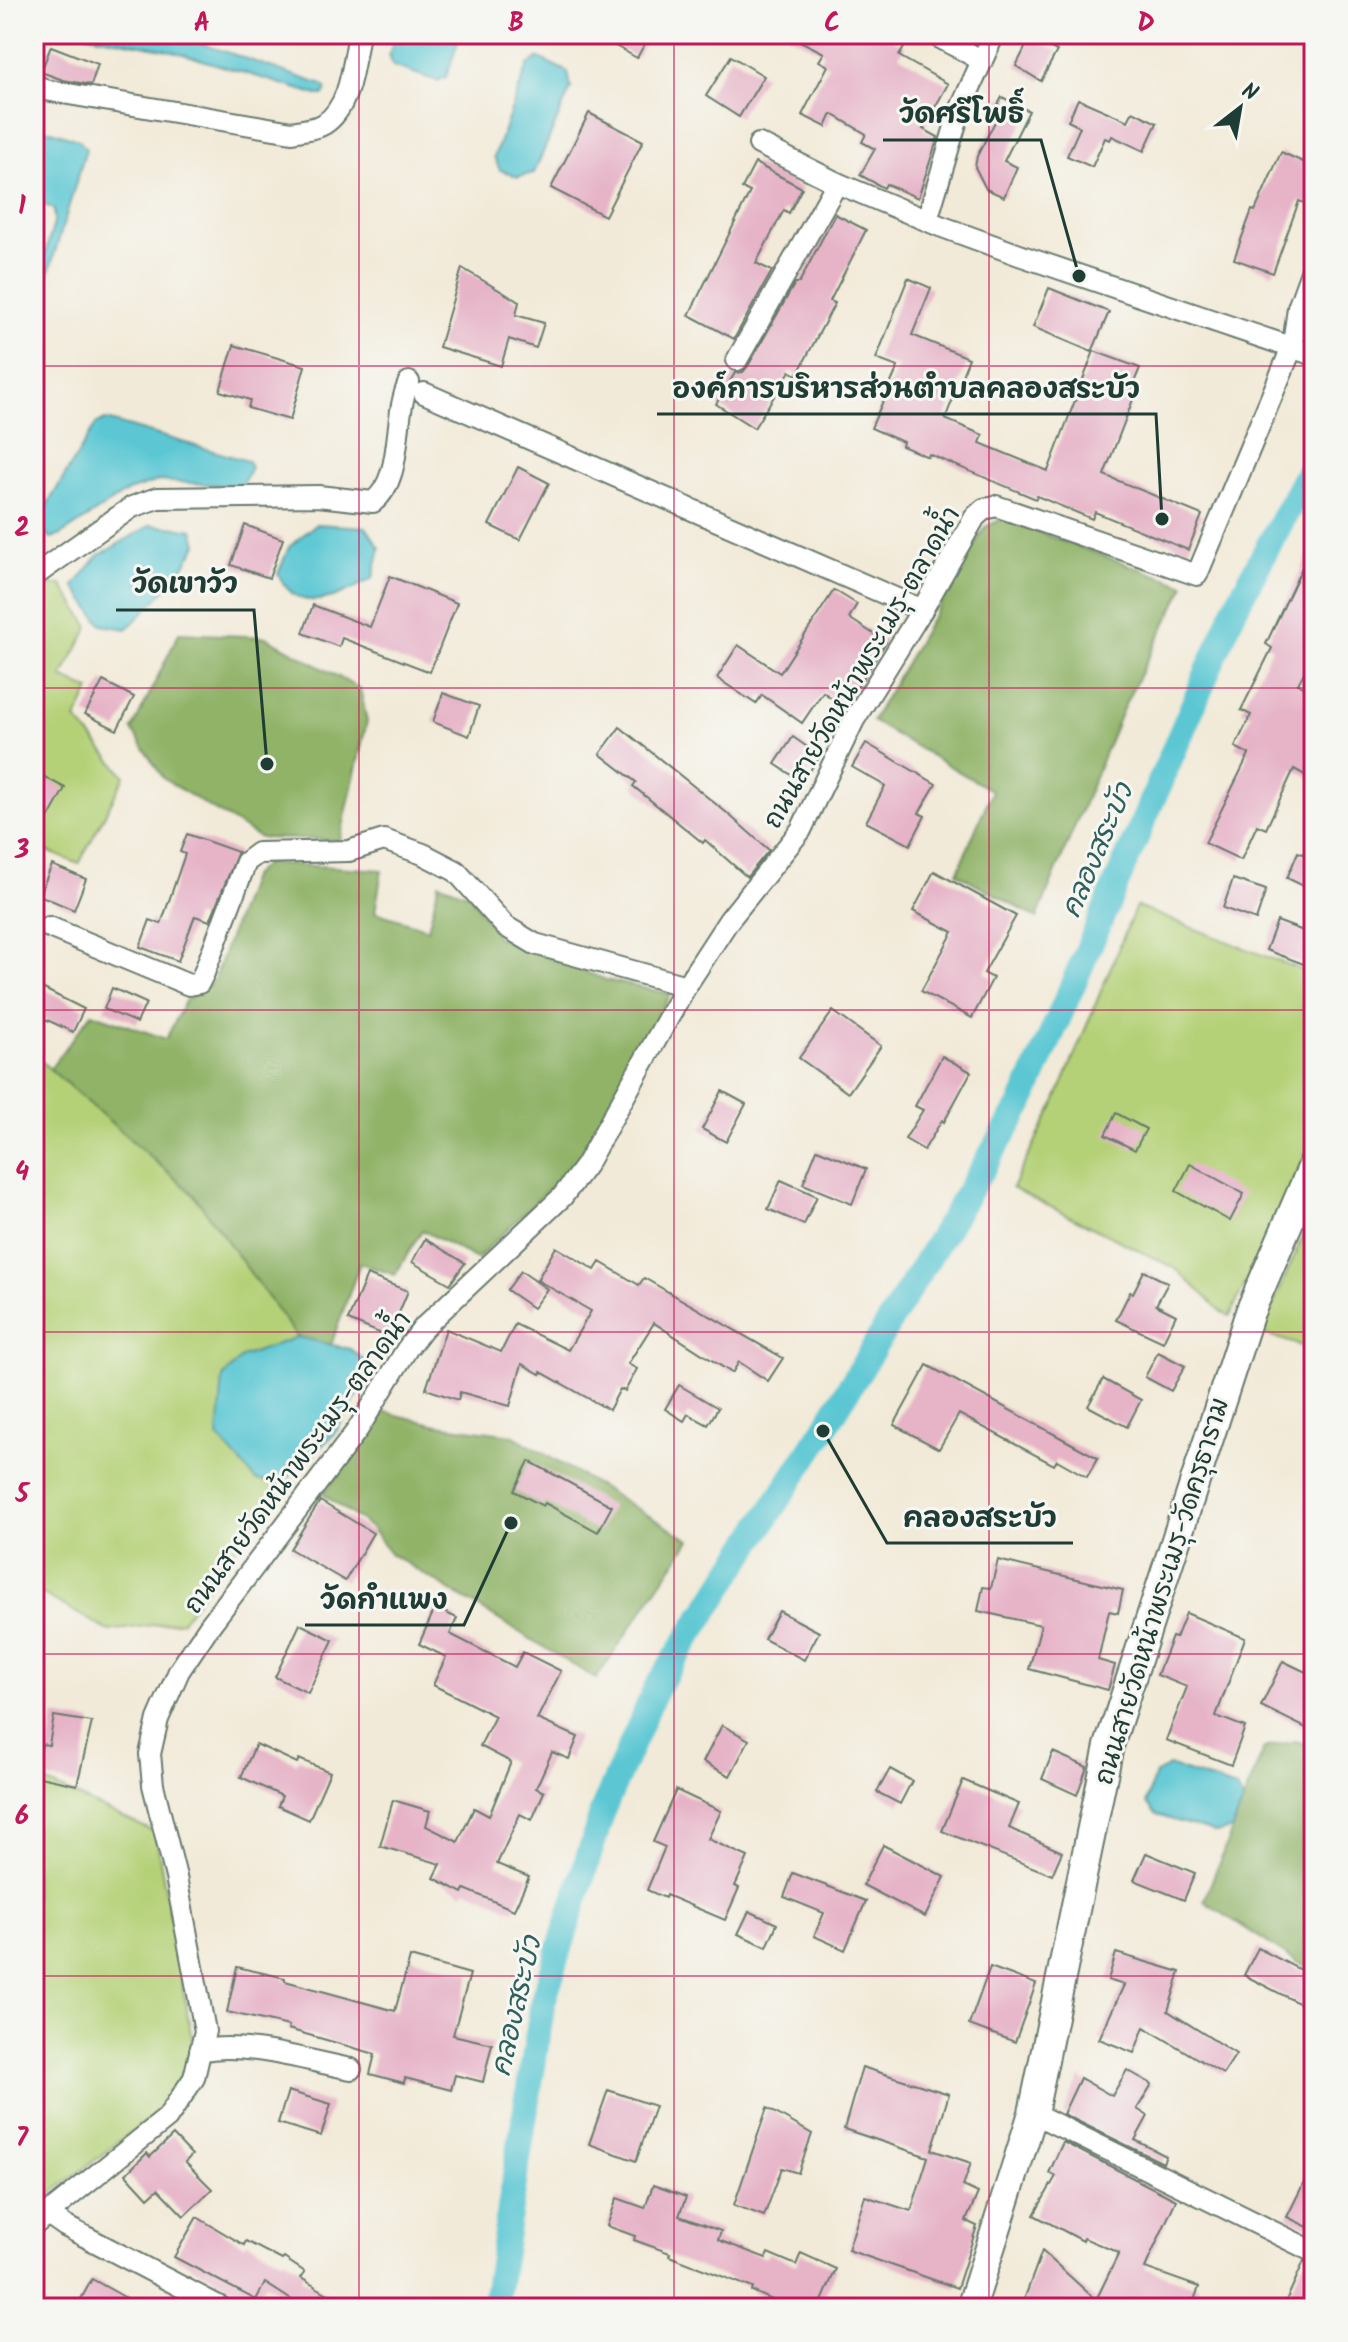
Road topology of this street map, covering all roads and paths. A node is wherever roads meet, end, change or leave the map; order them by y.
1 (359, 34) edge
2 (933, 34) edge
3 (994, 34) edge
4 (981, 60) junction
5 (34, 84) edge
6 (759, 144) dead end
7 (837, 183) junction
8 (927, 220) junction
9 (1314, 264) edge
10 (1305, 350) edge
11 (737, 360) dead end
12 (34, 576) edge
13 (922, 610) junction
14 (49, 927) dead end
15 (686, 986) junction
16 (1314, 1163) edge
17 (200, 2051) junction
18 (351, 2069) dead end
19 (1033, 2113) junction
20 (41, 2220) edge
21 (1314, 2252) edge
22 (222, 2308) edge
23 (971, 2308) edge

1 - 5 street
2 - 4 street
3 - 4 street
4 - 8 street
6 - 7 street
7 - 8 street
7 - 11 street
8 - 10 street
9 - 10 street, ถนนสายวัดหน้าพระเมรุ-ตลาดน้ำ
10 - 13 street, ถนนสายวัดหน้าพระเมรุ-ตลาดน้ำ
12 - 13 street
13 - 15 street, ถนนสายวัดหน้าพระเมรุ-ตลาดน้ำ
14 - 15 street
15 - 17 street, ถนนสายวัดหน้าพระเมรุ-ตลาดน้ำ
16 - 19 street, ถนนสายวัดหน้าพระเมรุ-วัดครุธาราม
17 - 18 street
17 - 20 street, ถนนสายวัดหน้าพระเมรุ-ตลาดน้ำ
19 - 21 street
19 - 23 street, ถนนสายวัดหน้าพระเมรุ-วัดครุธาราม
20 - 22 street

